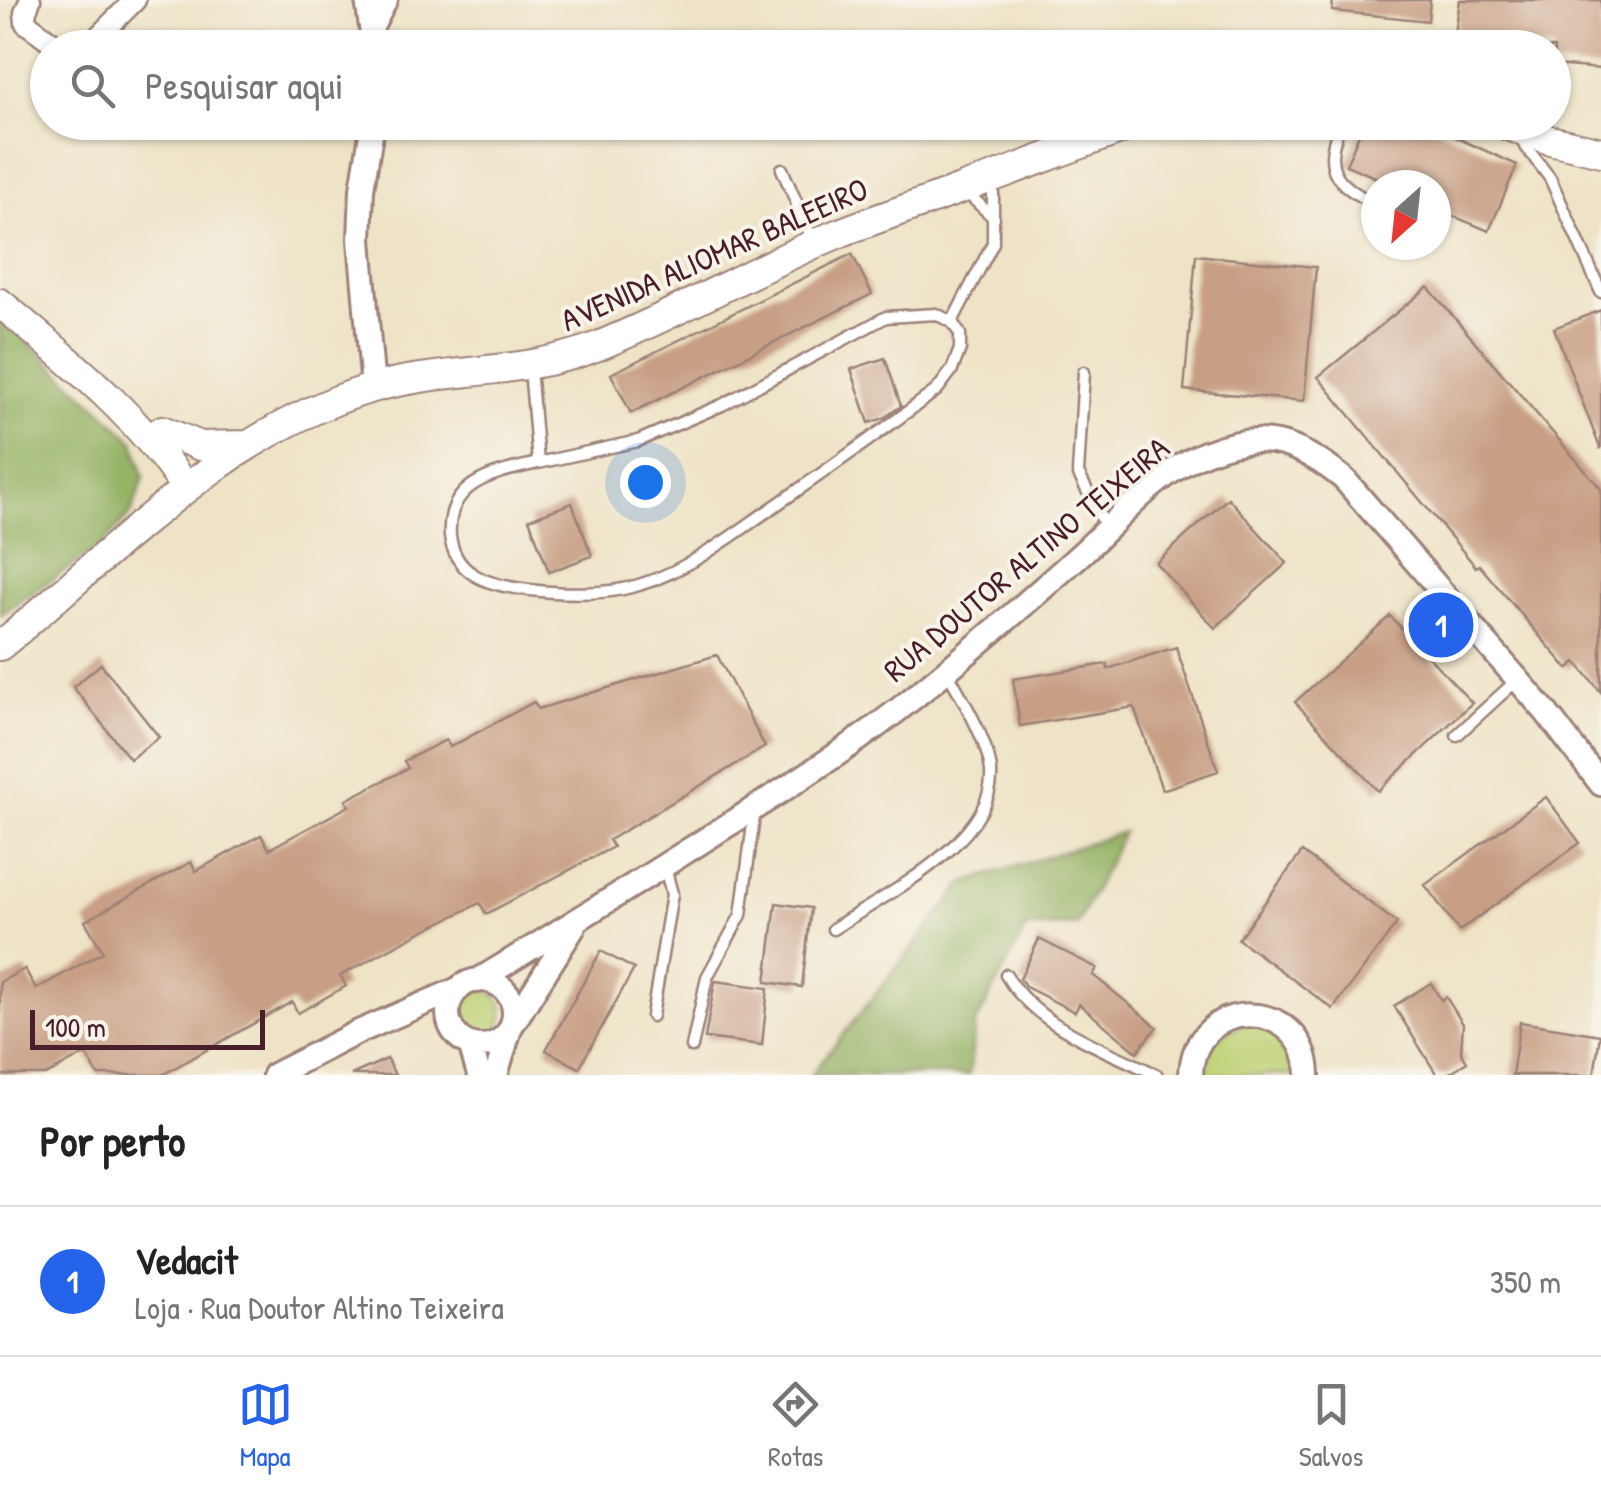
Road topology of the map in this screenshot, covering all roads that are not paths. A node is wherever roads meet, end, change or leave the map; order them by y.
1 (30, 0) edge
2 (136, 0) edge
3 (366, 0) edge
4 (387, 0) edge
5 (33, 30) edge
6 (105, 30) edge
7 (372, 30) edge
8 (376, 30) edge
9 (370, 140) edge
10 (1091, 140) edge
11 (1335, 140) edge
12 (1517, 140) edge
13 (1570, 140) edge
14 (1601, 152) edge
15 (782, 168) dead end
16 (993, 175) junction
17 (962, 189) junction
18 (1361, 196) edge
19 (994, 219) junction
20 (814, 245) junction
21 (1601, 292) edge
22 (0, 304) edge
23 (952, 322) junction
24 (530, 367) junction
25 (1084, 372) dead end
26 (373, 388) junction
27 (156, 437) junction
28 (251, 444) junction
29 (538, 463) junction
30 (194, 483) junction
31 (142, 526) junction
32 (1108, 530) junction
33 (0, 646) edge
34 (946, 670) junction
35 (1518, 679) junction
36 (1457, 734) dead end
37 (1601, 784) edge
38 (755, 808) junction
39 (665, 866) junction
40 (579, 920) junction
41 (833, 929) dead end
42 (1006, 974) dead end
43 (468, 985) junction
44 (402, 1014) junction
45 (652, 1016) dead end
46 (511, 1028) junction
47 (462, 1037) junction
48 (692, 1048) dead end
49 (274, 1075) edge
50 (479, 1075) edge
51 (496, 1075) edge
52 (1157, 1075) edge
53 (1191, 1075) edge
54 (1308, 1075) edge

1 - 5 street
2 - 6 street
3 - 7 street
4 - 8 street
9 - 26 street
10 - 16 main road, AVENIDA ALIOMAR BALEEIRO
11 - 18 lane
12 - 21 lane
13 - 14 main road
15 - 20 lane
16 - 17 main road, AVENIDA ALIOMAR BALEEIRO
16 - 19 lane
17 - 19 lane
17 - 20 main road, AVENIDA ALIOMAR BALEEIRO
19 - 23 lane
20 - 24 main road, AVENIDA ALIOMAR BALEEIRO
22 - 27 main road
23 - 29 lane
23 - 29 lane
24 - 26 main road, AVENIDA ALIOMAR BALEEIRO
24 - 29 lane
25 - 32 lane
26 - 28 main road, AVENIDA ALIOMAR BALEEIRO
27 - 28 main road
27 - 30 main road
27 - 31 main road
28 - 30 main road, AVENIDA ALIOMAR BALEEIRO
30 - 31 main road, AVENIDA ALIOMAR BALEEIRO
31 - 33 main road, AVENIDA ALIOMAR BALEEIRO
32 - 34 street, RUA DOUTOR ALTINO TEIXEIRA
32 - 35 street, RUA DOUTOR ALTINO TEIXEIRA
34 - 38 street, RUA DOUTOR ALTINO TEIXEIRA
34 - 41 lane
35 - 36 lane
35 - 37 street, RUA DOUTOR ALTINO TEIXEIRA
38 - 39 street, RUA DOUTOR ALTINO TEIXEIRA
38 - 48 lane
39 - 40 street, RUA DOUTOR ALTINO TEIXEIRA
39 - 45 lane
40 - 43 street, RUA DOUTOR ALTINO TEIXEIRA
40 - 46 street, RUA DOUTOR ALTINO TEIXEIRA
42 - 52 lane
43 - 44 street, RUA DOUTOR ALTINO TEIXEIRA
43 - 46 street
43 - 47 street
44 - 47 street
44 - 49 street, RUA DOUTOR ALTINO TEIXEIRA
46 - 47 street
46 - 51 street, RUA DOUTOR ALTINO TEIXEIRA
47 - 50 street
53 - 54 street

